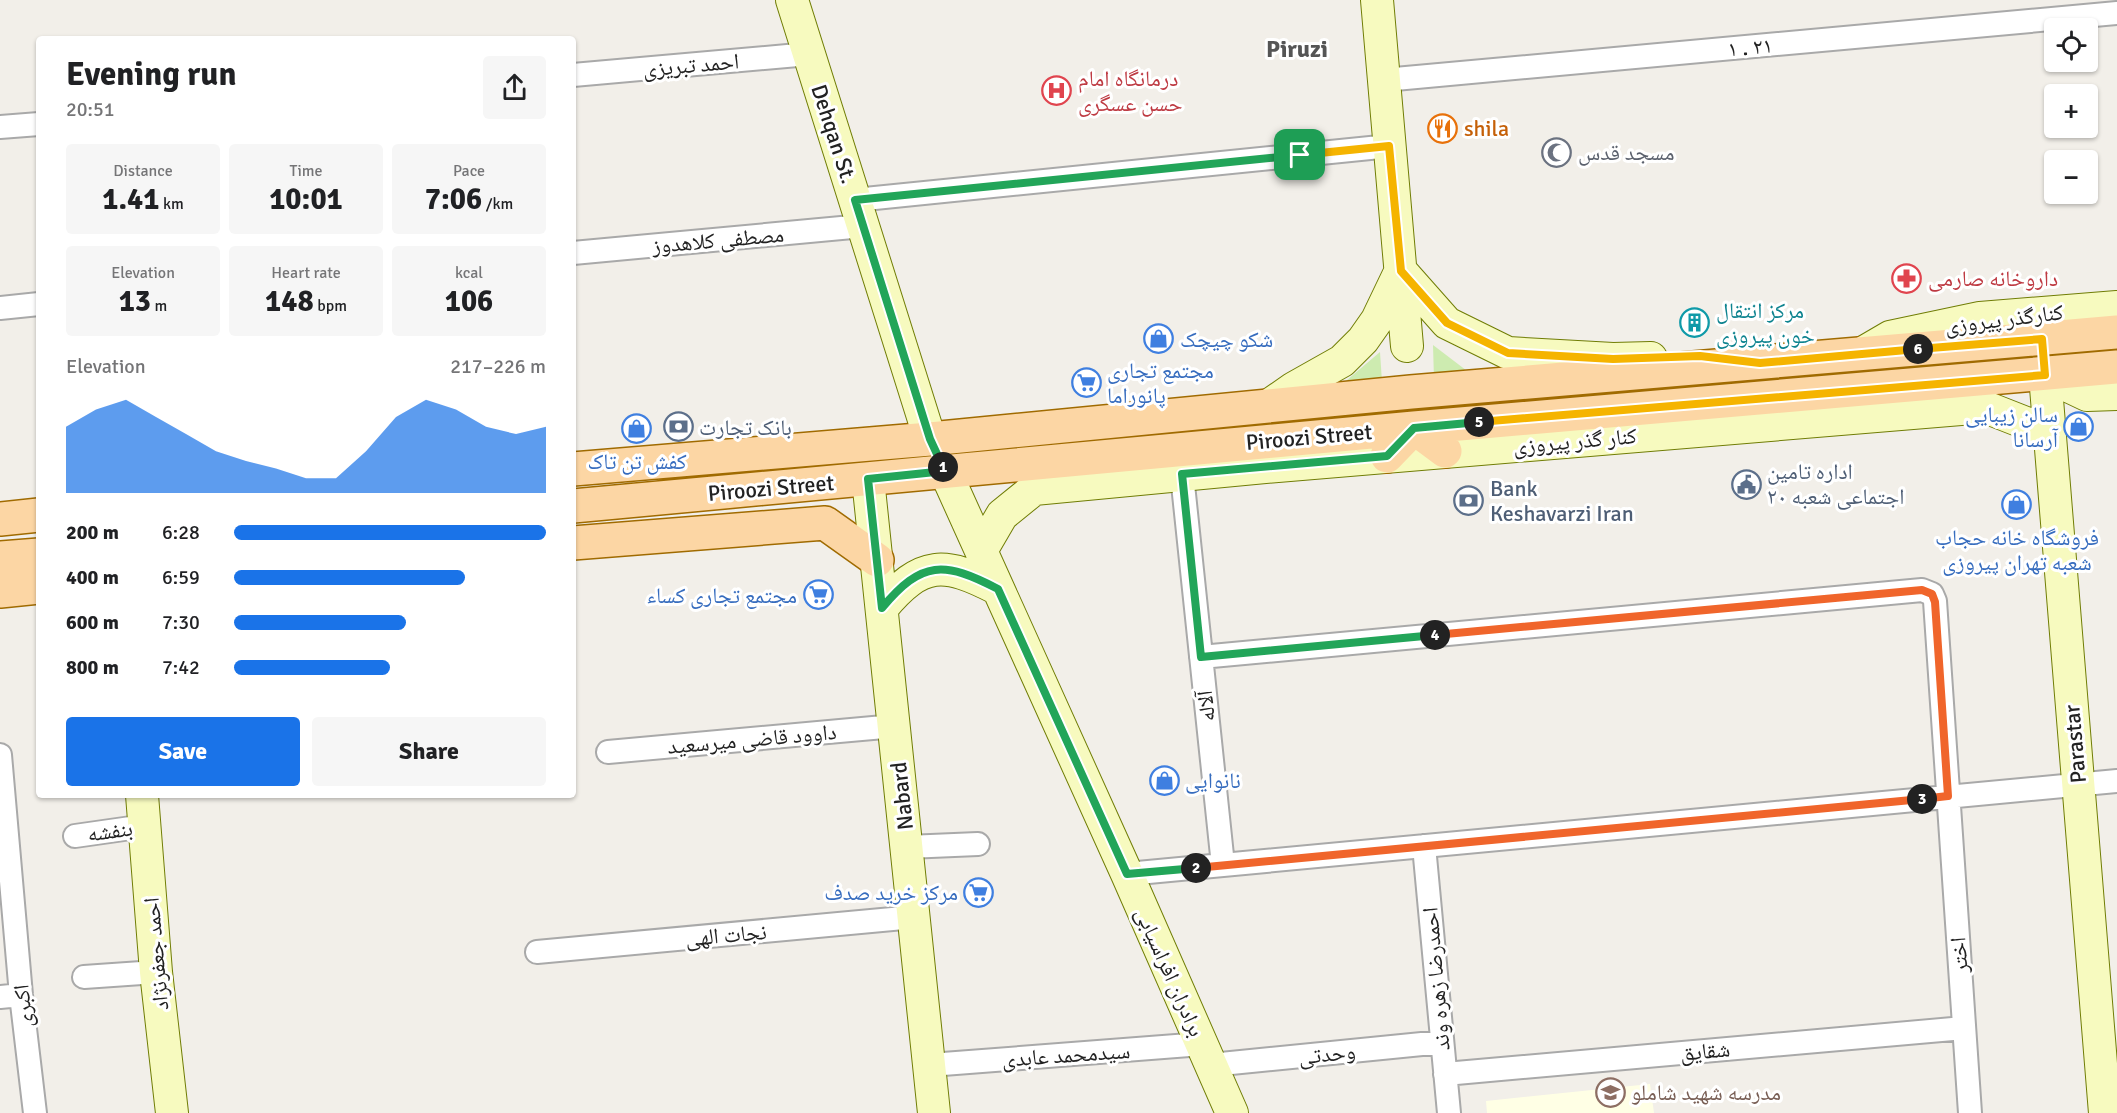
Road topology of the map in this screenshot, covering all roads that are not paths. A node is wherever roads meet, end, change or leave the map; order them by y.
1 (792, 0) edge
2 (1377, 0) edge
3 (2117, 13) edge
4 (809, 54) junction
5 (576, 75) edge
6 (1384, 80) junction
7 (36, 124) edge
8 (0, 127) edge
9 (1389, 146) junction
10 (859, 213) junction
11 (576, 254) edge
12 (1401, 271) junction
13 (36, 304) edge
14 (2117, 307) edge
15 (0, 308) edge
16 (2117, 332) edge
17 (2042, 339) junction
18 (1407, 346) dead end
19 (1861, 354) junction
20 (1760, 363) junction
21 (2117, 367) edge
22 (2045, 375) junction
23 (2117, 394) edge
24 (1268, 406) junction
25 (1414, 428) junction
26 (2050, 436) junction
27 (930, 439) junction
28 (1445, 452) junction
29 (1387, 456) junction
30 (576, 469) edge
31 (945, 471) junction
32 (1182, 474) junction
33 (868, 479) junction
34 (576, 506) edge
35 (36, 516) edge
36 (0, 519) edge
37 (576, 543) edge
38 (981, 551) junction
39 (36, 555) edge
40 (0, 558) edge
41 (877, 560) junction
42 (36, 587) edge
43 (998, 589) junction
44 (0, 591) edge
45 (882, 608) junction
46 (1201, 657) junction
47 (895, 726) junction
48 (608, 752) dead end
49 (0, 755) edge
50 (2117, 780) edge
51 (2078, 784) junction
52 (1948, 796) junction
53 (142, 798) edge
54 (145, 826) junction
55 (75, 836) dead end
56 (978, 844) dead end
57 (1424, 846) junction
58 (907, 847) junction
59 (1223, 865) junction
60 (4, 866) edge
61 (1127, 874) junction
62 (915, 917) junction
63 (537, 952) dead end
64 (156, 972) junction
65 (84, 977) dead end
66 (11, 996) edge
67 (1964, 1028) junction
68 (1442, 1042) junction
69 (1207, 1055) junction
70 (930, 1065) junction
71 (1445, 1074) junction
72 (34, 1113) edge
73 (172, 1113) edge
74 (934, 1113) edge
75 (1232, 1113) edge
76 (1449, 1113) edge
77 (1970, 1113) edge
78 (2105, 1113) edge

1 - 4 main road, Dehqan St.
2 - 6 main road
3 - 6 street, ۱ . ۲۱
4 - 5 street, احمد تبریزی
4 - 10 main road, Dehqan St.
6 - 9 main road
7 - 8 street
9 - 10 street, مصطفی کلاهدوز
9 - 12 main road
10 - 11 street, مصطفی کلاهدوز
10 - 27 main road, Dehqan St.
12 - 18 main road
12 - 20 main road
12 - 24 main road
13 - 15 street
14 - 19 main road, کنارگذر پیروزی
16 - 17 main road, Piroozi Street
17 - 19 main road, Piroozi Street
17 - 22 main road
19 - 20 main road, Piroozi Street
20 - 24 main road, Piroozi Street
21 - 22 main road, Piroozi Street
22 - 23 main road
22 - 25 main road, Piroozi Street
22 - 26 main road, Parastar
24 - 27 main road, Piroozi Street
25 - 28 main road
25 - 29 main road
25 - 31 main road, Piroozi Street
26 - 28 main road, کنار گذر پیروزی
26 - 51 main road, Parastar
27 - 30 main road, Piroozi Street
27 - 31 main road
28 - 29 main road, کنار گذر پیروزی
29 - 32 main road, کنار گذر پیروزی
31 - 33 main road, Piroozi Street
31 - 38 main road, برادران افراسیابی
32 - 38 main road, کنار گذر پیروزی
32 - 46 street, آلاله
33 - 34 main road, Piroozi Street
33 - 41 main road, Nabard
35 - 36 main road
37 - 41 main road
38 - 43 main road, برادران افراسیابی
39 - 40 main road
41 - 45 main road, Nabard
42 - 44 main road
43 - 45 main road
43 - 61 main road, برادران افراسیابی
45 - 47 main road, Nabard
46 - 52 street, اختر
46 - 59 street, آلاله
47 - 48 street, داوود قاضی میرسعید
47 - 58 main road, Nabard
49 - 60 street, اکبری
50 - 51 street
51 - 52 street
51 - 78 main road, Parastar
52 - 57 street
52 - 67 street, اختر
53 - 54 main road, احمد جعفرنژاد
54 - 55 street, بنفشه
54 - 64 main road, احمد جعفرنژاد
56 - 58 street
57 - 59 street
57 - 68 street, احمدرضا زهره وند
58 - 62 main road, Nabard
59 - 61 street
60 - 66 street, اکبری
61 - 69 main road, برادران افراسیابی
62 - 63 street, نجات الهی
62 - 70 main road, Nabard
64 - 65 street
64 - 73 main road, احمد جعفرنژاد
66 - 72 street, اکبری
67 - 71 street, شقایق
67 - 77 street, اختر
68 - 69 street, وحدتی
68 - 71 street, احمدرضا زهره وند
69 - 70 street, سیدمحمد عابدی
69 - 75 main road, برادران افراسیابی
70 - 74 main road, Nabard
71 - 76 street, احمدرضا زهره وند

